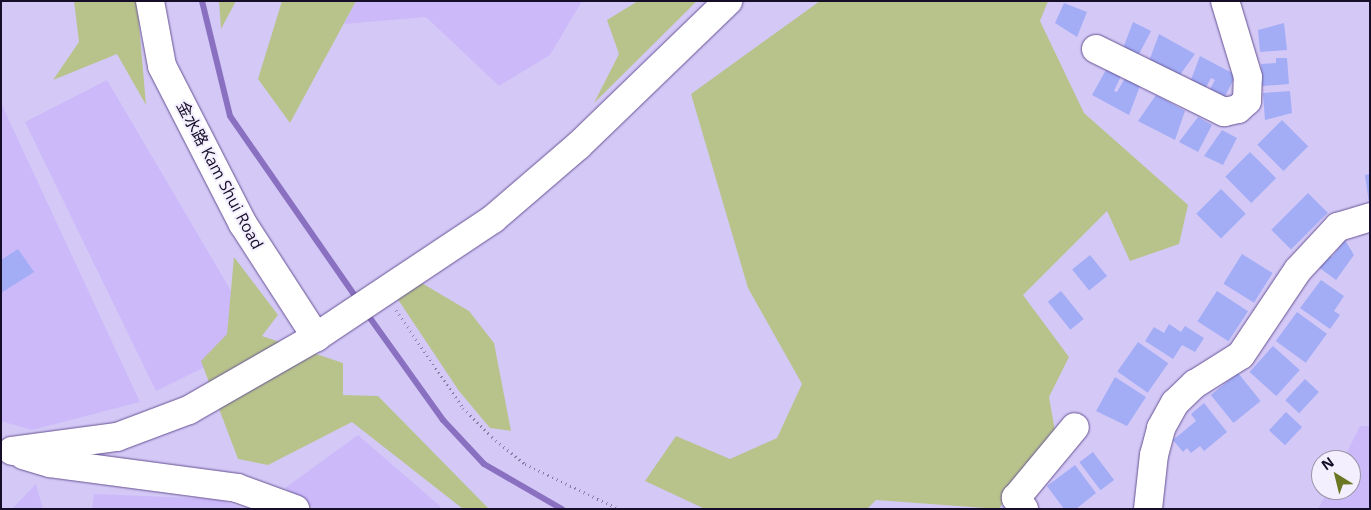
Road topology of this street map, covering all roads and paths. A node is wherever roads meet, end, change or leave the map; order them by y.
1 (150, 1) edge
2 (728, 1) edge
3 (1225, 1) edge
4 (1096, 49) dead end
5 (1370, 217) edge
6 (392, 288) junction
7 (316, 337) junction
8 (1075, 427) dead end
9 (7, 450) edge
10 (295, 509) edge
11 (619, 509) edge
12 (1024, 509) edge
13 (1148, 509) edge

1 - 7 street, 金水路 Kam Shui Road
2 - 6 street
3 - 4 street
5 - 13 street
6 - 7 street
6 - 11 path
7 - 9 street
8 - 12 street
9 - 10 street

